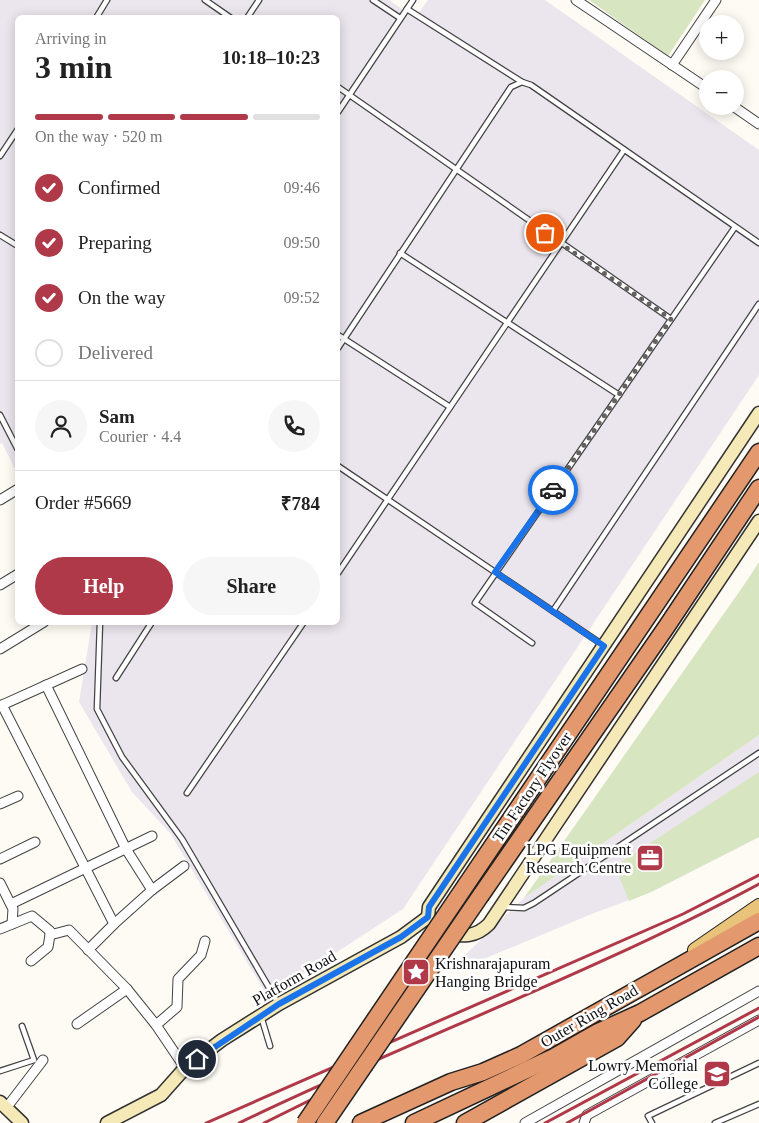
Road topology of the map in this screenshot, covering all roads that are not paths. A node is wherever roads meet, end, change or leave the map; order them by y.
1 (108, 0) edge
2 (205, 0) edge
3 (259, 0) edge
4 (372, 0) edge
5 (413, 0) edge
6 (576, 0) edge
7 (716, 0) edge
8 (407, 9) junction
9 (98, 15) edge
10 (228, 15) edge
11 (249, 15) edge
12 (400, 18) junction
13 (672, 65) junction
14 (522, 82) junction
15 (699, 83) edge
16 (340, 88) edge
17 (349, 95) junction
18 (340, 109) edge
19 (744, 114) edge
20 (759, 124) edge
21 (15, 134) edge
22 (624, 150) junction
23 (0, 156) edge
24 (454, 170) junction
25 (735, 227) junction
26 (0, 235) edge
27 (560, 243) junction
28 (759, 243) edge
29 (15, 244) edge
30 (400, 253) junction
31 (759, 304) edge
32 (671, 319) junction
33 (507, 322) junction
34 (340, 337) edge
35 (343, 339) junction
36 (340, 344) edge
37 (619, 395) junction
38 (450, 407) junction
39 (759, 413) edge
40 (0, 415) edge
41 (15, 444) edge
42 (759, 452) edge
43 (340, 467) edge
44 (759, 488) edge
45 (15, 491) edge
46 (0, 500) edge
47 (387, 500) junction
48 (759, 521) edge
49 (340, 570) edge
50 (495, 572) junction
51 (15, 576) edge
52 (0, 585) edge
53 (553, 611) junction
54 (39, 625) edge
55 (100, 625) edge
56 (150, 625) edge
57 (302, 625) edge
58 (532, 643) dead end
59 (604, 646) junction
60 (0, 649) edge
61 (82, 669) dead end
62 (116, 678) dead end
63 (46, 685) junction
64 (1, 706) edge
65 (759, 753) edge
66 (187, 793) dead end
67 (18, 796) dead end
68 (0, 804) edge
69 (152, 836) dead end
70 (35, 842) dead end
71 (126, 849) junction
72 (0, 859) edge
73 (184, 866) dead end
74 (85, 868) junction
75 (0, 883) edge
76 (152, 890) junction
77 (11, 904) junction
78 (501, 906) junction
79 (759, 906) edge
80 (428, 917) junction
81 (759, 921) edge
82 (12, 924) junction
83 (114, 924) junction
84 (0, 929) edge
85 (50, 935) junction
86 (205, 941) dead end
87 (759, 947) edge
88 (88, 950) junction
89 (31, 961) dead end
90 (660, 976) junction
91 (127, 989) junction
92 (759, 991) edge
93 (279, 1004) junction
94 (640, 1013) junction
95 (261, 1015) junction
96 (759, 1020) edge
97 (77, 1024) dead end
98 (156, 1024) junction
99 (22, 1026) dead end
100 (270, 1046) dead end
101 (43, 1060) dead end
102 (759, 1063) edge
103 (185, 1068) junction
104 (0, 1071) edge
105 (414, 1099) junction
106 (4, 1104) edge
107 (759, 1104) edge
108 (22, 1123) edge
109 (107, 1123) edge
110 (305, 1123) edge
111 (325, 1123) edge
112 (361, 1123) edge
113 (377, 1123) edge
114 (414, 1123) edge
115 (465, 1123) edge
116 (525, 1123) edge
117 (584, 1123) edge
118 (652, 1123) edge
119 (715, 1123) edge

1 - 9 lane
2 - 10 lane
3 - 11 lane
4 - 12 lane
5 - 8 lane
6 - 13 street
7 - 13 street
8 - 12 lane
8 - 14 lane
12 - 17 lane
13 - 15 street
14 - 22 lane
14 - 24 lane
16 - 17 lane
17 - 18 lane
17 - 24 lane
19 - 20 street
21 - 23 lane
22 - 25 lane
22 - 27 lane
24 - 27 lane
24 - 30 lane
25 - 28 lane
25 - 32 lane
26 - 29 lane
27 - 32 lane
27 - 33 lane
30 - 33 lane
30 - 35 lane
31 - 53 lane
32 - 37 lane
33 - 37 lane
33 - 38 lane
34 - 35 lane
35 - 36 lane
35 - 38 lane
37 - 50 lane
38 - 47 lane
39 - 59 street
40 - 41 lane
42 - 110 highway, Tin Factory Flyover, bridge
43 - 47 lane
44 - 111 highway, Tin Factory Flyover, bridge
45 - 46 street
47 - 49 lane
47 - 50 lane
48 - 78 street
50 - 53 lane
50 - 58 lane
51 - 52 street
53 - 59 lane
54 - 60 street
55 - 93 lane
56 - 62 lane
57 - 66 lane
59 - 80 street
61 - 63 street
63 - 64 street
63 - 71 street
64 - 74 street
65 - 78 lane
67 - 68 street
69 - 71 street
70 - 72 street
71 - 74 street
71 - 76 street
73 - 76 street
74 - 77 street
74 - 83 street
75 - 77 street
76 - 83 street
77 - 82 street
78 - 80 street
79 - 90 main road
80 - 93 street, Platform Road
81 - 90 highway, Outer Ring Road
82 - 84 street
82 - 85 street
83 - 88 street
85 - 88 street
85 - 89 street
86 - 98 street
87 - 94 highway, Outer Ring Road
88 - 91 street
90 - 105 highway, Outer Ring Road
91 - 97 street
91 - 98 street
92 - 116 street
93 - 95 street, Platform Road
94 - 114 highway, Outer Ring Road
94 - 115 highway, Outer Ring Road
95 - 100 lane
95 - 103 street, Platform Road
96 - 117 street
98 - 103 street
99 - 104 lane
101 - 106 street
102 - 118 lane
103 - 109 street, Platform Road
105 - 112 highway, Outer Ring Road
105 - 113 highway, Outer Ring Road
106 - 108 street
107 - 119 lane

